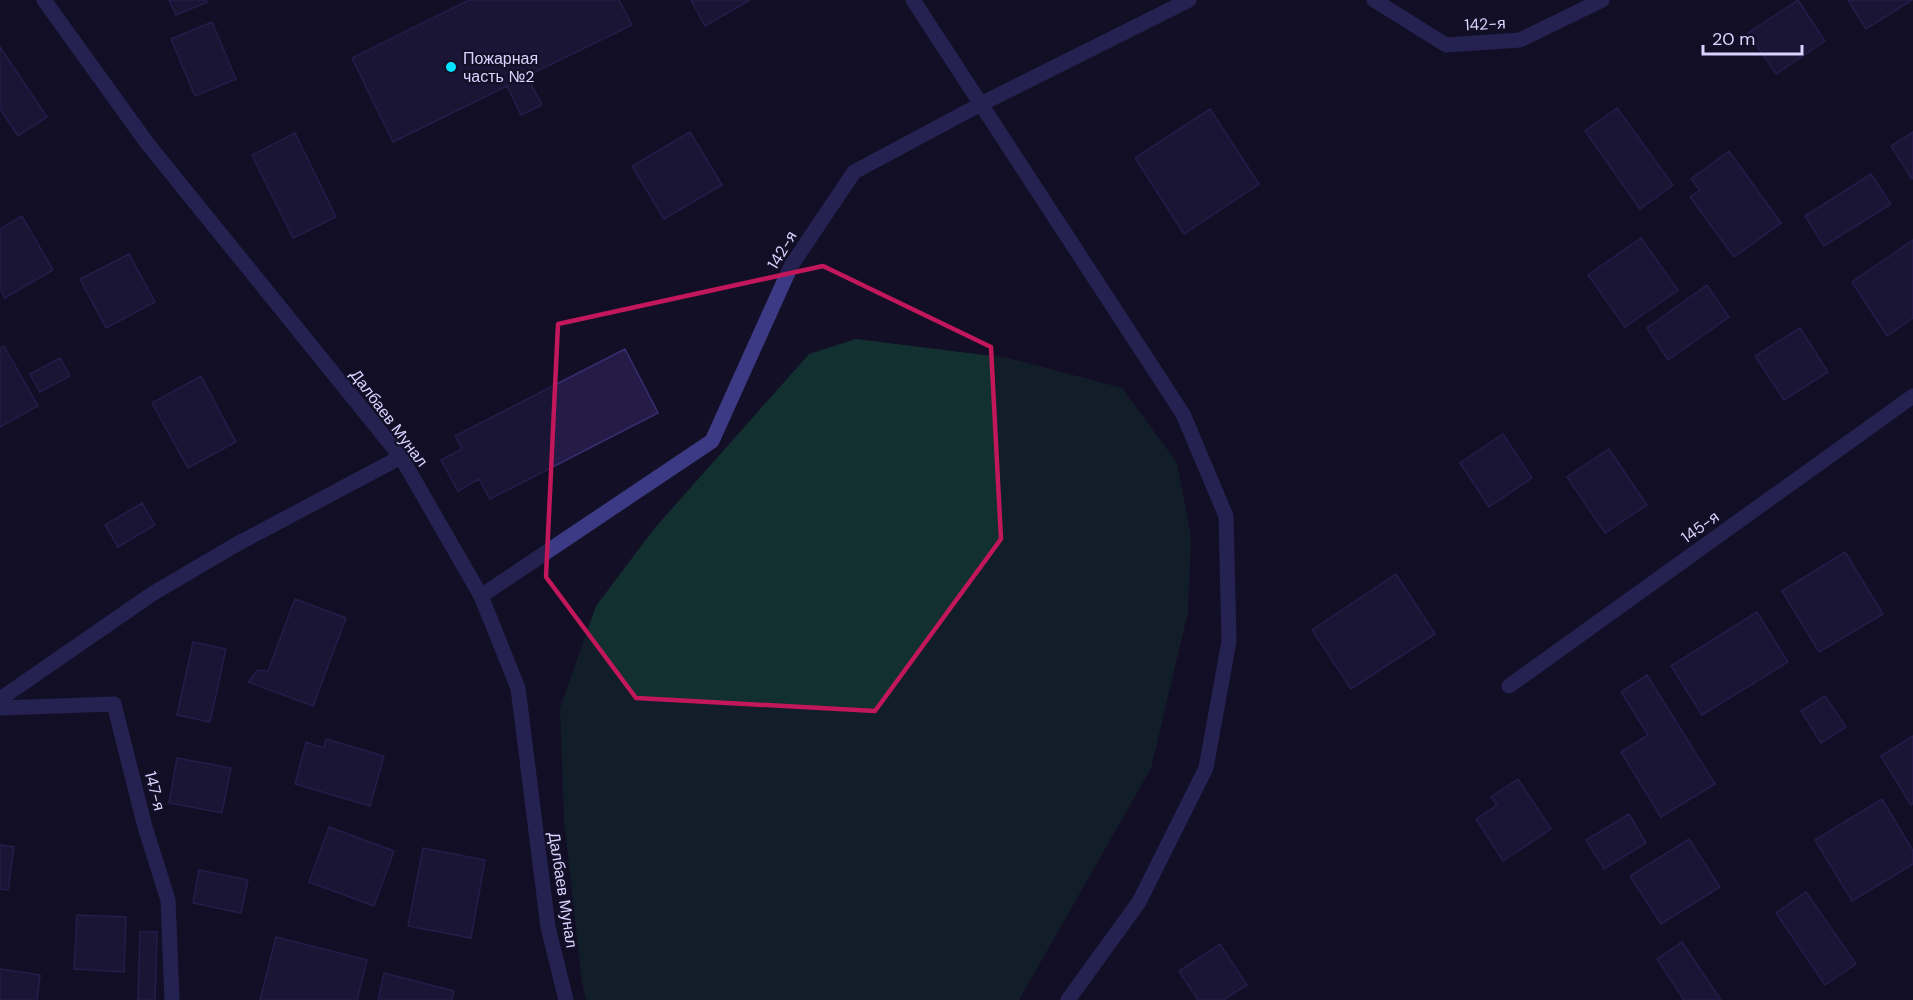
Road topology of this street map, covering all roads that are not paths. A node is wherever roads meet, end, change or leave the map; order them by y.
1 (44, 0) edge
2 (913, 0) edge
3 (1189, 0) edge
4 (1374, 0) edge
5 (1602, 0) edge
6 (981, 104) junction
7 (1913, 396) edge
8 (401, 457) junction
9 (481, 596) junction
10 (1509, 686) dead end
11 (0, 699) edge
12 (0, 708) edge
13 (172, 1000) edge
14 (566, 1000) edge
15 (1068, 1000) edge

1 - 8 street, Далбаев Мунал
2 - 6 street
3 - 6 street, 142-я
4 - 5 street, 142-я
6 - 9 street, 142-я
6 - 15 street
7 - 10 street, 145-я
8 - 9 street, Далбаев Мунал
8 - 11 street
9 - 14 street, Далбаев Мунал
12 - 13 street, 147-я

